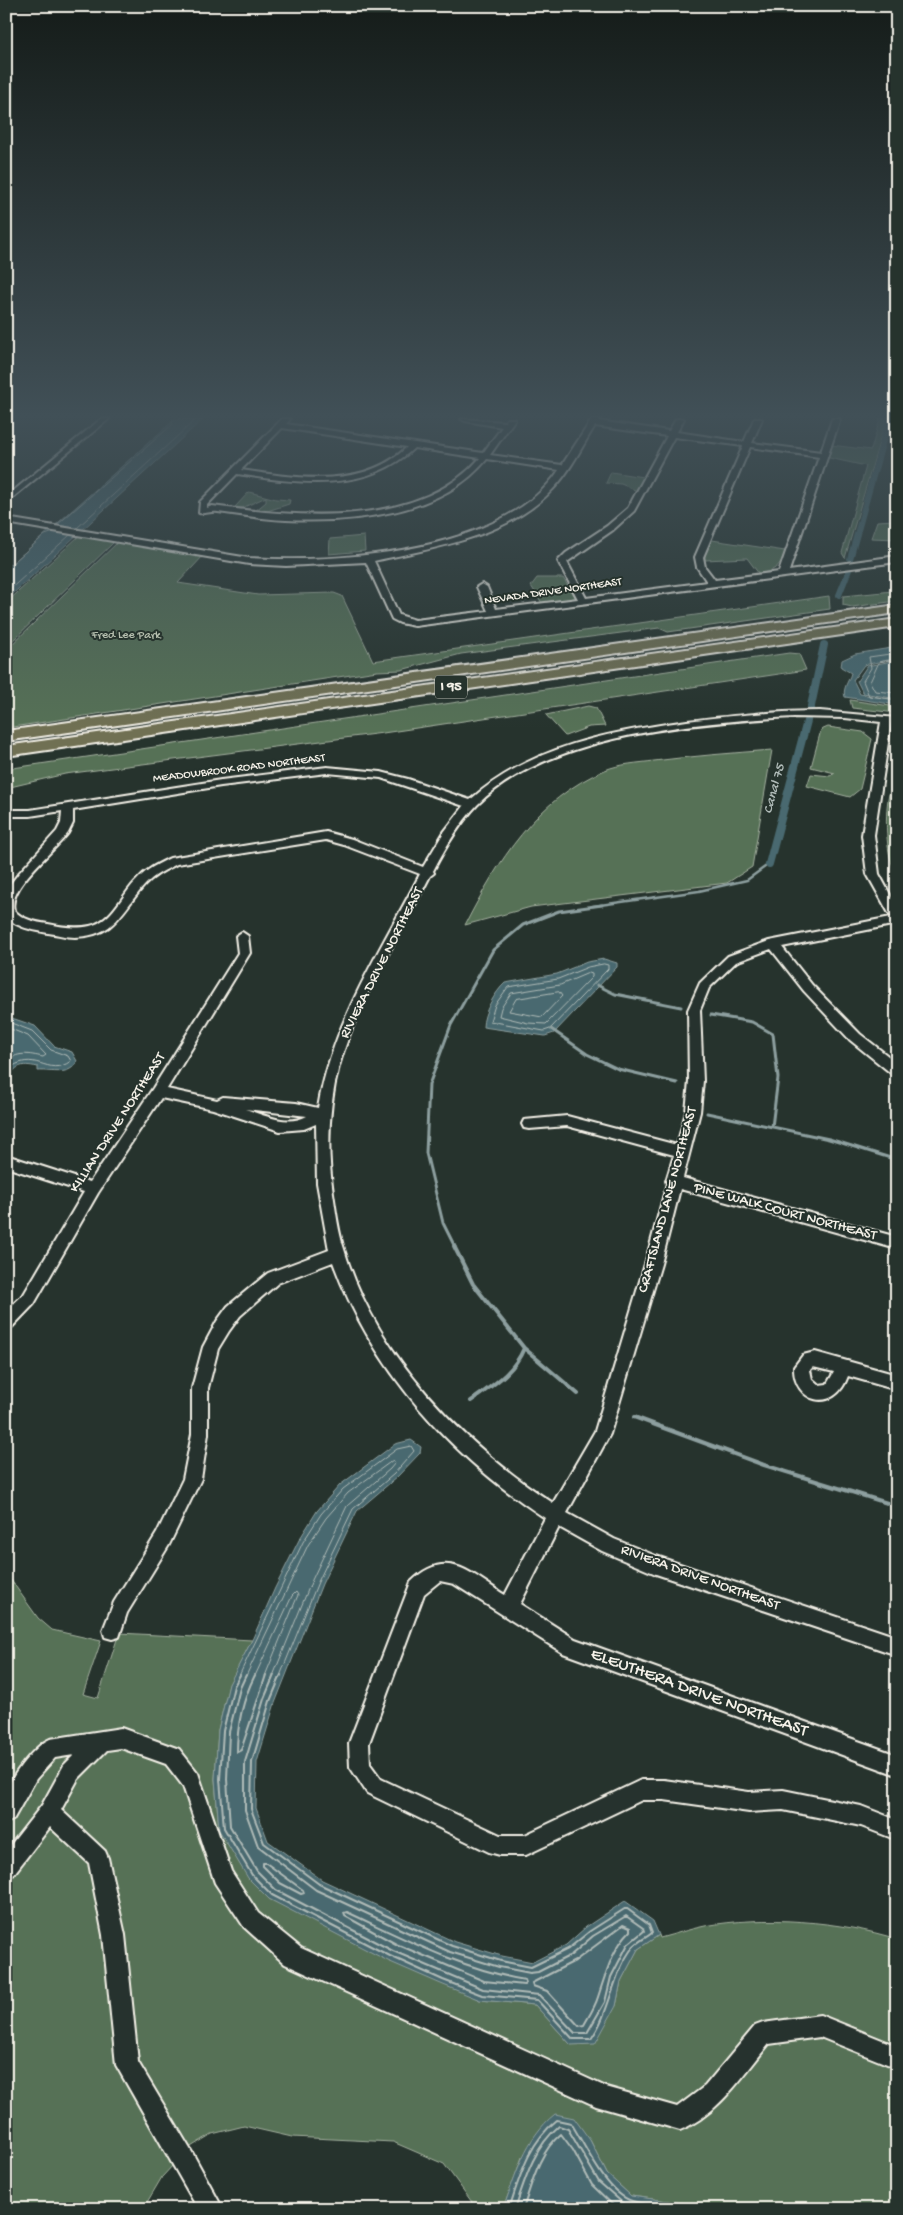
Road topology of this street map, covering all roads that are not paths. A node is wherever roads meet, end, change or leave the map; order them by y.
1 (20, 522) edge
2 (501, 522) edge
3 (616, 522) edge
4 (714, 522) edge
5 (801, 522) edge
6 (369, 559) junction
7 (897, 559) edge
8 (783, 574) junction
9 (713, 584) junction
10 (482, 587) dead end
11 (583, 600) junction
12 (897, 609) edge
13 (493, 612) junction
14 (897, 623) edge
15 (892, 720) edge
16 (6, 736) edge
17 (6, 751) edge
18 (472, 805) junction
19 (68, 807) junction
20 (6, 814) edge
21 (428, 873) junction
22 (897, 919) edge
23 (242, 936) dead end
24 (773, 944) junction
25 (897, 1070) edge
26 (158, 1092) junction
27 (322, 1114) junction
28 (529, 1124) dead end
29 (683, 1152) junction
30 (6, 1161) edge
31 (673, 1181) junction
32 (93, 1189) junction
33 (897, 1243) edge
34 (337, 1254) junction
35 (6, 1322) edge
36 (843, 1367) dead end
37 (897, 1383) edge
38 (557, 1517) junction
39 (509, 1607) junction
40 (112, 1630) dead end
41 (897, 1646) edge
42 (103, 1740) junction
43 (897, 1765) edge
44 (49, 1812) junction
45 (6, 1813) edge
46 (897, 1830) edge
47 (6, 1868) edge
48 (897, 2057) edge
49 (210, 2209) edge

1 - 6 street
2 - 6 street
3 - 11 street
4 - 9 street
5 - 8 street
6 - 13 street, NEVADA DRIVE NORTHEAST
7 - 8 street, NEVADA DRIVE NORTHEAST
8 - 9 street, NEVADA DRIVE NORTHEAST
9 - 11 street, NEVADA DRIVE NORTHEAST
10 - 13 street
11 - 13 street, NEVADA DRIVE NORTHEAST
12 - 16 highway, I 95
14 - 17 highway, I 95
15 - 18 street, RIVIERA DRIVE NORTHEAST
15 - 22 street
18 - 19 street, MEADOWBROOK ROAD NORTHEAST
18 - 21 street, RIVIERA DRIVE NORTHEAST
19 - 20 street, MEADOWBROOK ROAD NORTHEAST
19 - 21 street
21 - 27 street, RIVIERA DRIVE NORTHEAST
22 - 24 street, CRAFTSLAND LANE NORTHEAST
23 - 26 street, KILLIAN DRIVE NORTHEAST
24 - 25 street
24 - 29 street, CRAFTSLAND LANE NORTHEAST
26 - 27 street
26 - 32 street, KILLIAN DRIVE NORTHEAST
27 - 34 street, RIVIERA DRIVE NORTHEAST
28 - 29 street
29 - 31 street, CRAFTSLAND LANE NORTHEAST
30 - 32 street
31 - 33 street, PINE WALK COURT NORTHEAST
31 - 38 street, CRAFTSLAND LANE NORTHEAST
32 - 35 street, KILLIAN DRIVE NORTHEAST
34 - 38 street, RIVIERA DRIVE NORTHEAST
34 - 40 street
36 - 37 street
38 - 39 street
38 - 41 street, RIVIERA DRIVE NORTHEAST
39 - 43 street, ELEUTHERA DRIVE NORTHEAST
39 - 46 street, ELEUTHERA DRIVE NORTHEAST
42 - 44 street
42 - 45 street
42 - 48 street
44 - 47 street
44 - 49 street

